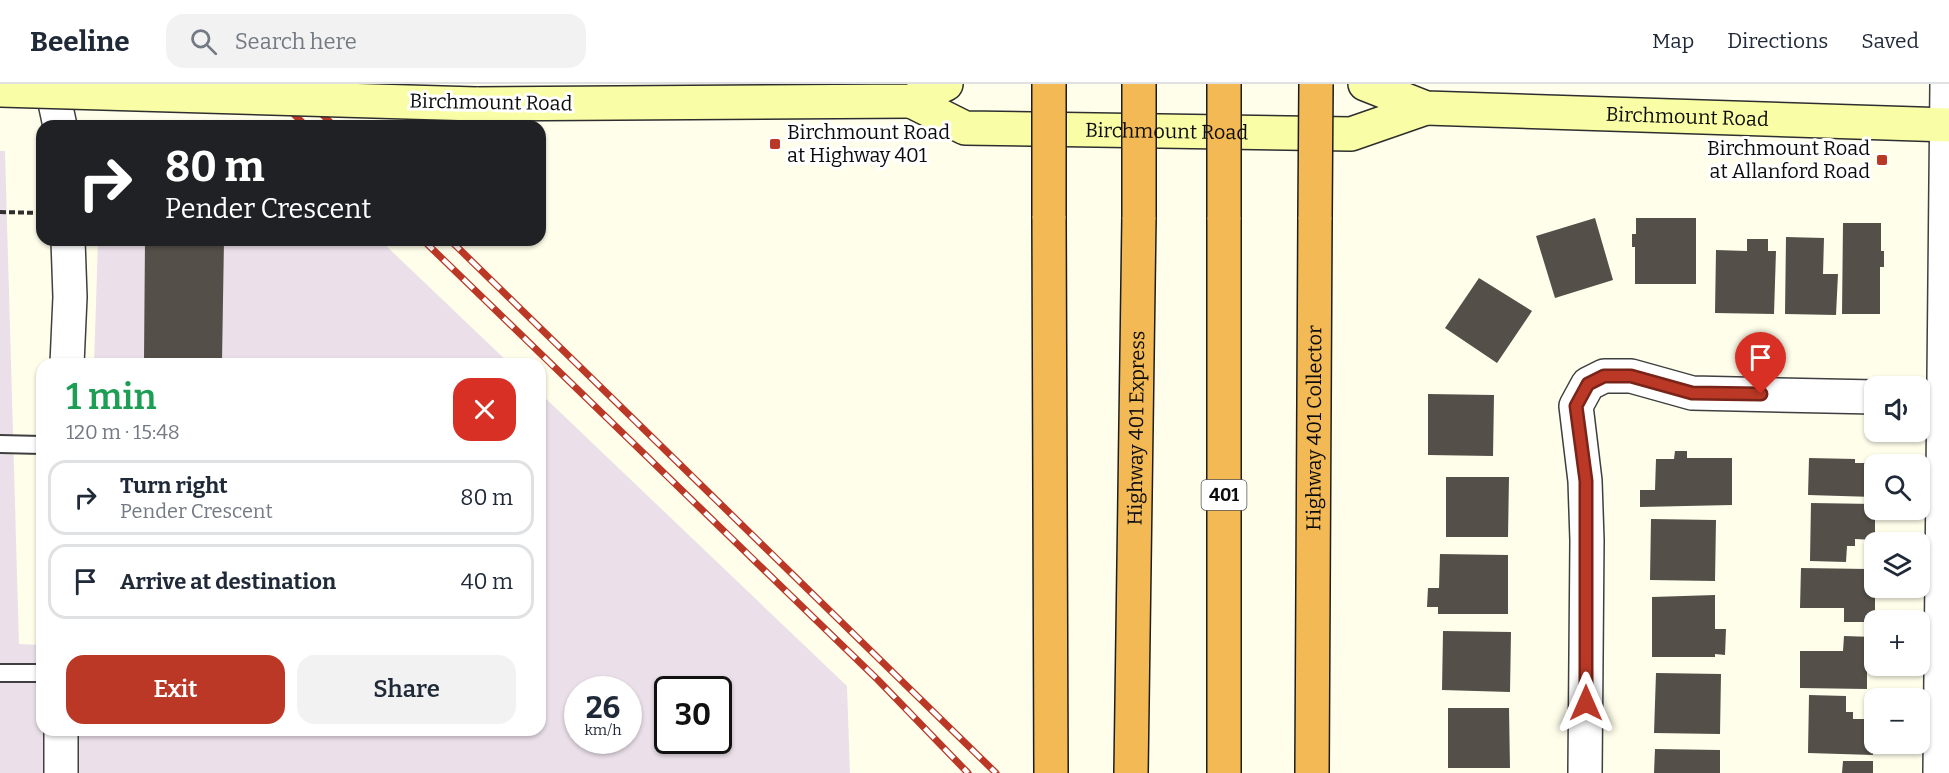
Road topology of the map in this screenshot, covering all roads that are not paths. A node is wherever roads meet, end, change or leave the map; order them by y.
1 (51, 84) edge
2 (946, 84) edge
3 (1049, 84) edge
4 (1139, 84) edge
5 (1224, 84) edge
6 (1316, 84) edge
7 (1365, 84) edge
8 (1947, 84) edge
9 (0, 90) edge
10 (911, 101) junction
11 (1426, 108) junction
12 (59, 120) edge
13 (1947, 125) edge
14 (68, 246) edge
15 (67, 358) edge
16 (1864, 397) edge
17 (1931, 398) edge
18 (0, 444) edge
19 (36, 445) edge
20 (0, 673) edge
21 (36, 673) edge
22 (62, 736) edge
23 (1051, 772) edge
24 (61, 773) edge
25 (1131, 773) edge
26 (1224, 773) edge
27 (1312, 773) edge
28 (1585, 773) edge
29 (1940, 773) edge

1 - 12 street
2 - 10 main road, Birchmount Road
3 - 23 highway, bridge
4 - 25 highway, Highway 401 Express, bridge
5 - 26 highway, 401, bridge
6 - 27 highway, Highway 401 Collector, bridge
7 - 11 main road, Birchmount Road
8 - 13 street
9 - 10 main road, Birchmount Road, bridge
10 - 11 main road, Birchmount Road
11 - 13 main road, Birchmount Road
13 - 17 street
14 - 15 street
16 - 28 street
17 - 29 street
18 - 19 lane
20 - 21 lane
22 - 24 street

